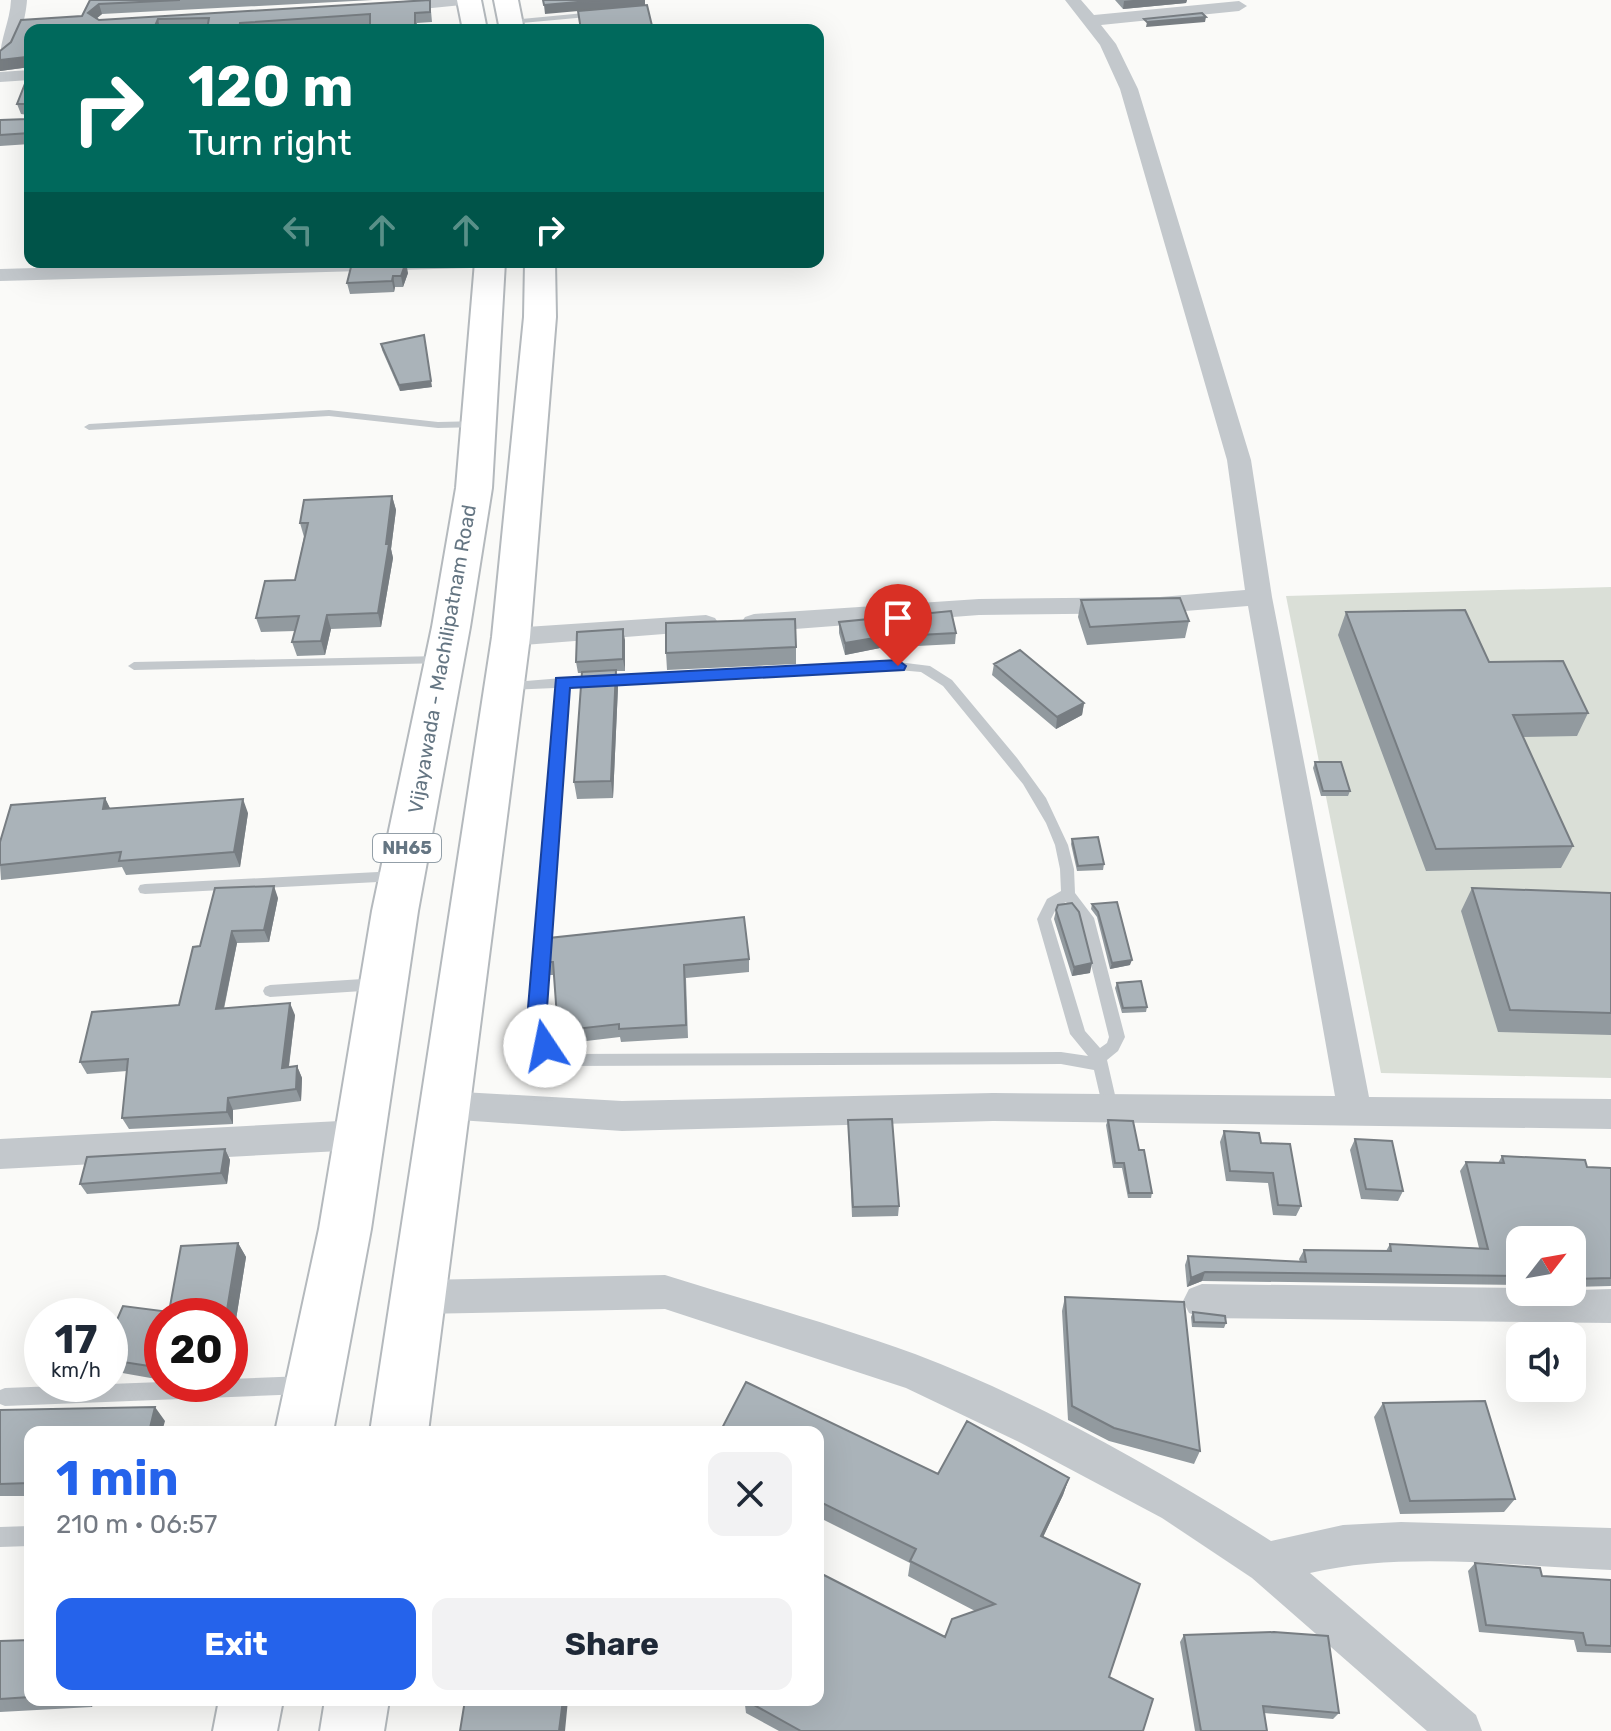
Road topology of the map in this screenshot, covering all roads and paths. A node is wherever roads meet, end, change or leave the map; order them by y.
1 (19, 0) edge
2 (462, 0) edge
3 (469, 0) edge
4 (1073, 0) edge
5 (1239, 6) dead end
6 (376, 8) edge
7 (604, 14) edge
8 (510, 17) edge
9 (1088, 21) junction
10 (474, 24) edge
11 (0, 55) edge
12 (24, 75) edge
13 (0, 77) edge
14 (179, 268) edge
15 (490, 268) edge
16 (540, 268) edge
17 (0, 275) edge
18 (481, 424) junction
19 (89, 427) dead end
20 (1259, 597) junction
21 (511, 637) junction
22 (445, 660) junction
23 (134, 666) dead end
24 (562, 682) junction
25 (505, 686) junction
26 (402, 876) junction
27 (145, 889) dead end
28 (1068, 894) junction
29 (384, 983) junction
30 (270, 991) dead end
31 (1099, 1060) junction
32 (444, 1105) junction
33 (1110, 1108) junction
34 (1354, 1109) junction
35 (1611, 1114) edge
36 (359, 1135) junction
37 (0, 1154) edge
38 (420, 1297) junction
39 (1202, 1301) dead end
40 (1611, 1306) edge
41 (314, 1384) junction
42 (5, 1397) dead end
43 (305, 1426) edge
44 (400, 1426) edge
45 (24, 1536) edge
46 (0, 1537) edge
47 (1611, 1549) edge
48 (1267, 1563) junction
49 (250, 1706) edge
50 (356, 1706) edge
51 (245, 1731) edge
52 (352, 1731) edge
53 (1460, 1731) edge

1 - 11 street
2 - 6 street
3 - 10 highway
4 - 9 street
5 - 9 street
7 - 8 lane
9 - 20 street
12 - 13 street
14 - 17 street
15 - 18 highway, Vijayawada - Machilipatnam Road / NH65
16 - 21 highway
18 - 19 lane
18 - 22 highway, Vijayawada - Machilipatnam Road / NH65
20 - 21 street
20 - 34 street
21 - 25 highway
22 - 23 lane
22 - 26 highway, Vijayawada - Machilipatnam Road / NH65
24 - 25 lane
24 - 28 lane
24 - 31 lane
25 - 32 highway
26 - 27 lane
26 - 29 highway, Vijayawada - Machilipatnam Road / NH65
28 - 31 lane
28 - 31 lane
29 - 30 lane
29 - 36 highway, Vijayawada - Machilipatnam Road / NH65
31 - 33 lane
32 - 33 street
32 - 38 highway
33 - 34 street
34 - 35 street
36 - 37 street
36 - 41 highway, Vijayawada - Machilipatnam Road / NH65
38 - 44 highway
38 - 48 street
39 - 40 street
41 - 42 lane
41 - 43 highway, Vijayawada - Machilipatnam Road / NH65
45 - 46 lane
47 - 48 street
48 - 53 street
49 - 51 highway
50 - 52 highway

